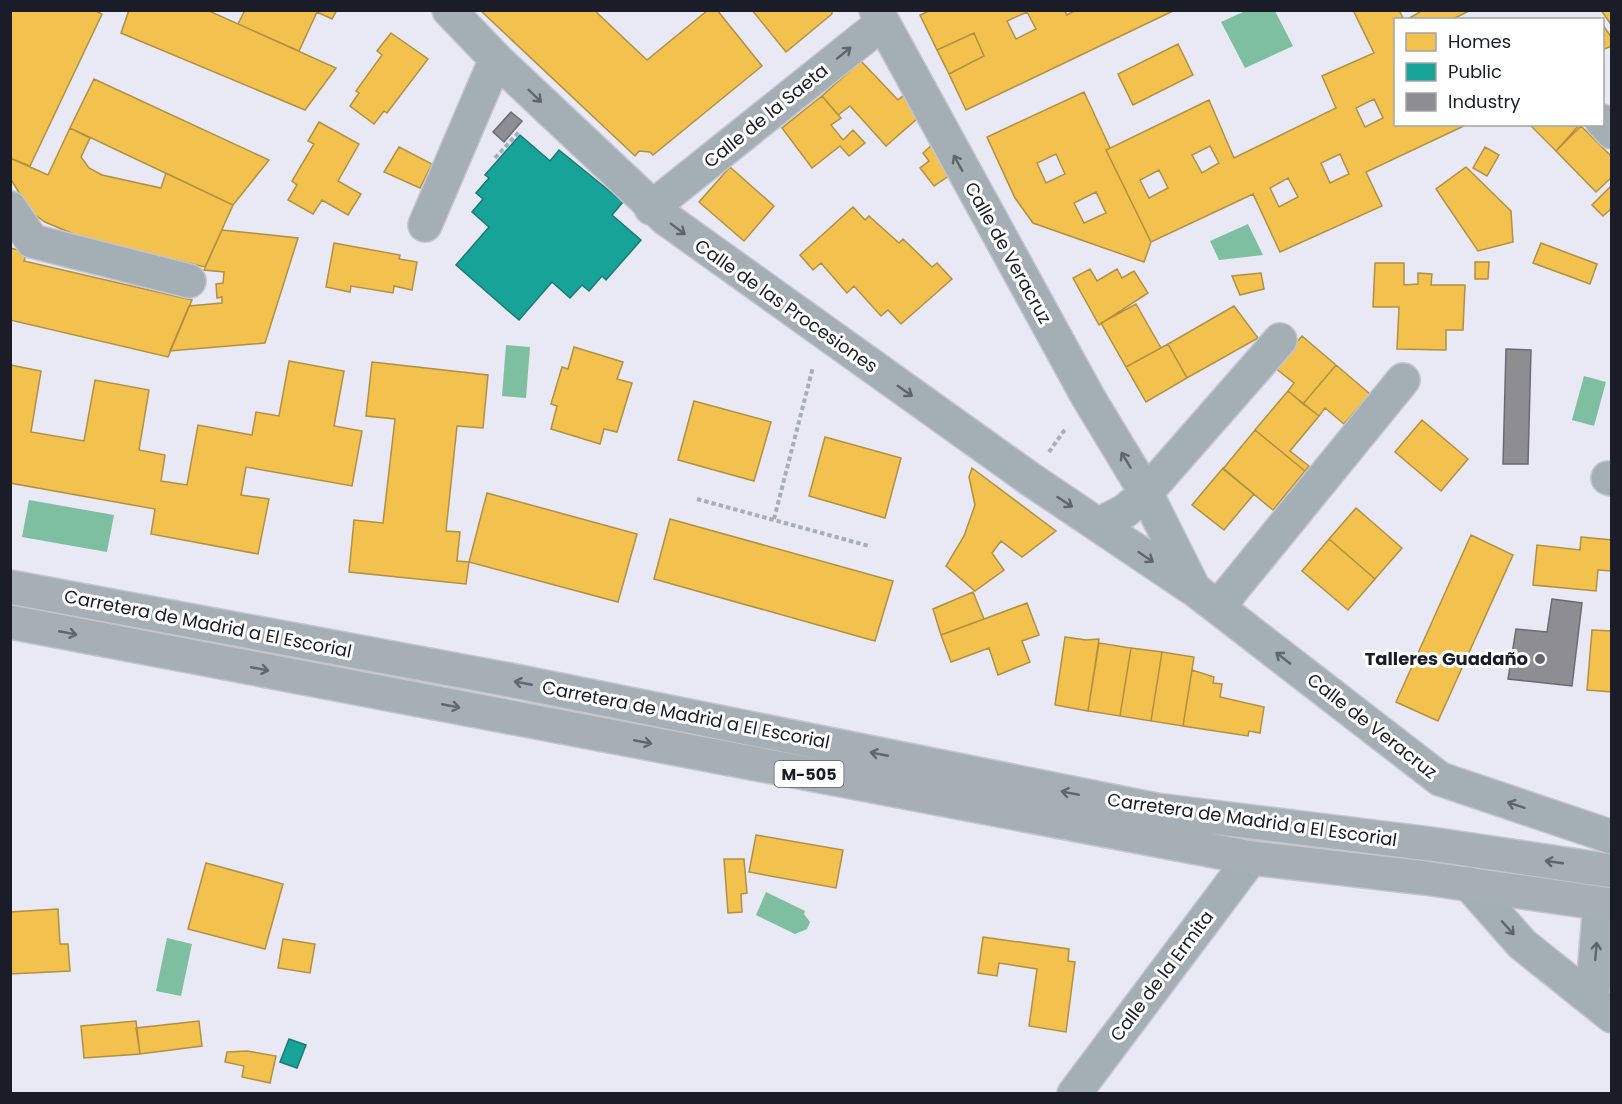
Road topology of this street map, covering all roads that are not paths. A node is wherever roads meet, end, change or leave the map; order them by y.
1 (449, 10) edge
2 (878, 17) edge
3 (496, 59) junction
4 (10, 208) edge
5 (651, 208) junction
6 (425, 225) dead end
7 (189, 281) dead end
8 (1280, 340) dead end
9 (1403, 380) dead end
10 (1146, 493) junction
11 (1099, 524) junction
12 (10, 587) edge
13 (1206, 598) junction
14 (10, 622) edge
15 (1611, 837) edge
16 (1251, 858) junction
17 (1611, 871) edge
18 (1469, 884) junction
19 (1606, 904) edge
20 (1602, 1007) edge
21 (1074, 1094) edge

1 - 3 street, Calle de las Procesiones
5 -> 2 street, Calle de la Saeta
10 -> 2 street, Calle de Veracruz
3 -> 5 street, Calle de las Procesiones
3 - 6 street
4 - 7 street
5 -> 11 street, Calle de las Procesiones
8 - 10 street
9 - 13 street
10 - 11 street
10 - 13 street, Calle de Veracruz
11 -> 13 street, Calle de Veracruz
17 -> 12 highway, Carretera de Madrid a El Escorial / M-505
15 -> 13 street, Calle de Veracruz
14 -> 16 highway, Carretera de Madrid a El Escorial / M-505
16 - 18 highway, Carretera de Madrid a El Escorial / M-505
16 - 21 street, Calle de la Ermita
18 - 19 highway, Carretera de Madrid a El Escorial / M-505
18 -> 20 street
20 -> 19 street

